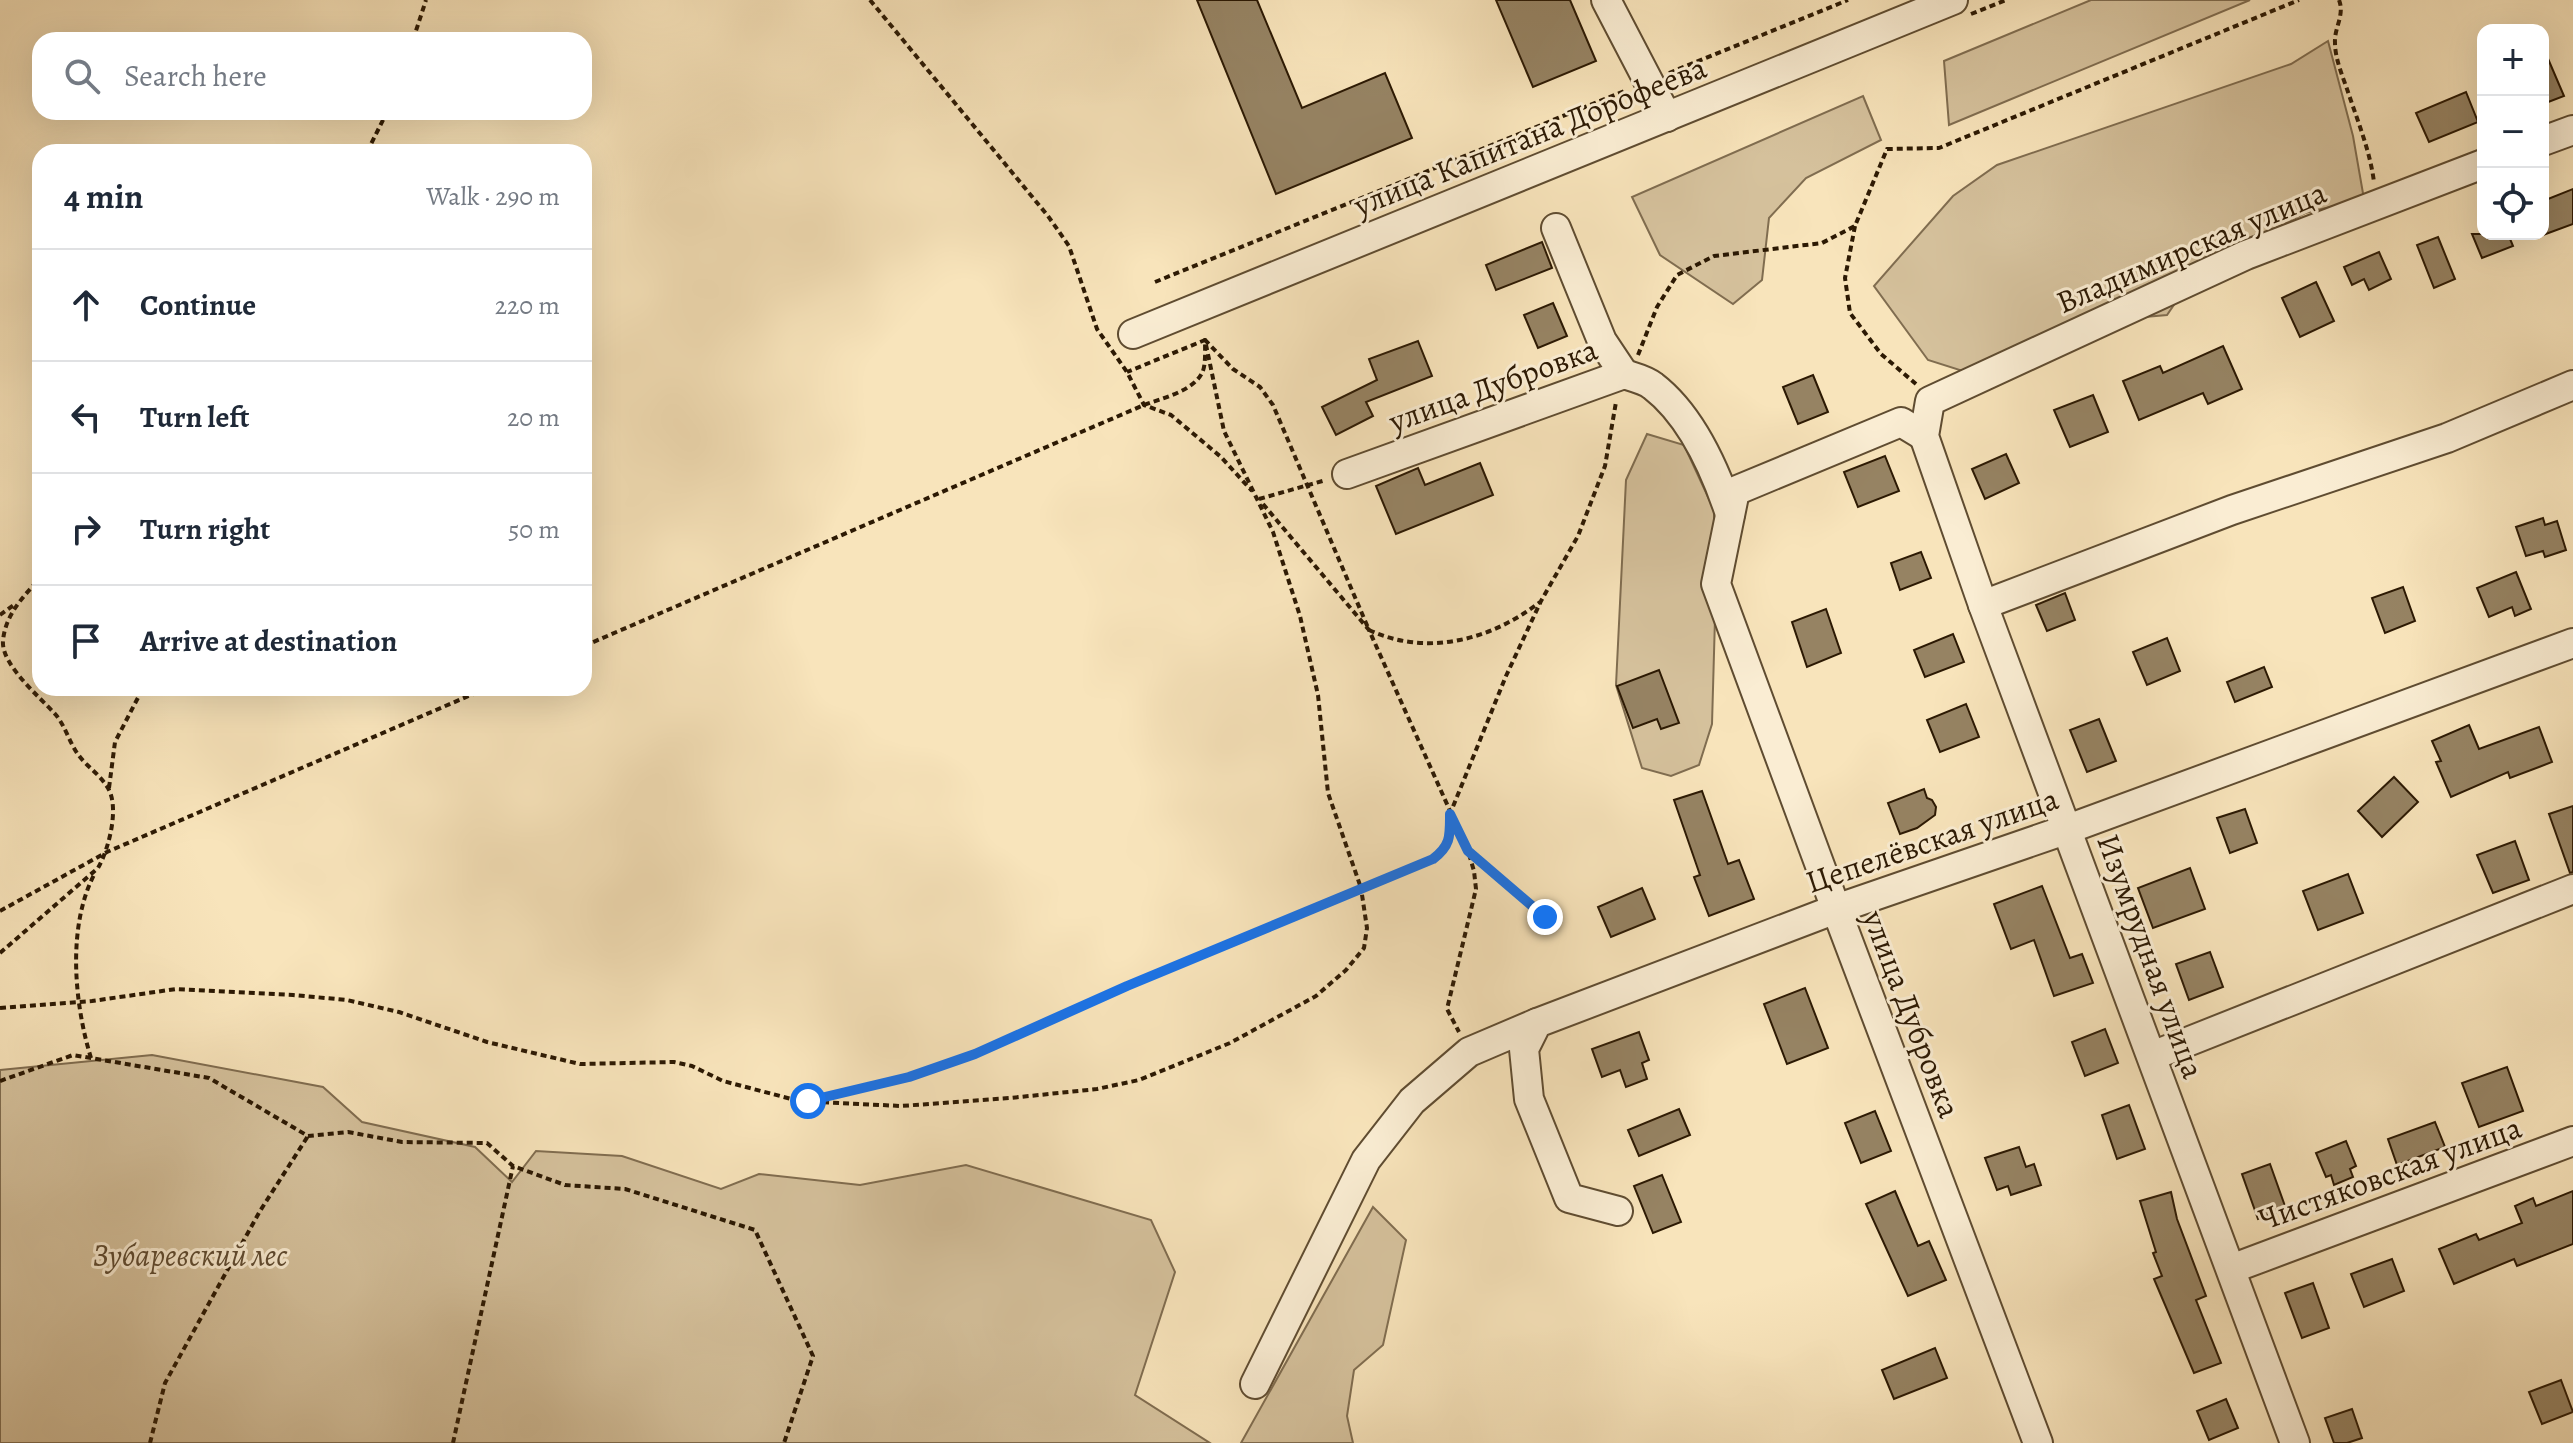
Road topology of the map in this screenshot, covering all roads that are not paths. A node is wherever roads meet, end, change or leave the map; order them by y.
1 (1606, 0) edge
2 (1953, 0) edge
3 (1667, 117) junction
4 (2573, 130) edge
5 (2549, 139) edge
6 (2477, 166) edge
7 (1556, 228) dead end
8 (1133, 334) dead end
9 (1624, 374) junction
10 (2573, 385) edge
11 (1930, 401) joint
12 (1924, 436) junction
13 (1347, 474) road end
14 (1730, 515) junction
15 (1983, 605) junction
16 (2573, 643) edge
17 (2068, 829) junction
18 (2573, 889) edge
19 (1836, 909) junction
20 (1537, 1023) junction
21 (2152, 1056) junction
22 (2573, 1141) edge
23 (1618, 1211) dead end
24 (2231, 1269) junction
25 (1255, 1384) dead end
26 (2038, 1443) edge
27 (2295, 1443) edge

1 - 3 street
2 - 3 street, улица Капитана Дорофеева
3 - 8 street, улица Капитана Дорофеева
4 - 5 street
6 - 11 street, Владимирская улица
7 - 9 street
9 - 13 street, улица Дубровка
9 - 14 street, улица Дубровка
10 - 15 street
11 - 12 street, Изумрудная улица
12 - 14 street, улица Дубровка
12 - 15 street, Изумрудная улица
14 - 19 street, улица Дубровка
15 - 17 street, Изумрудная улица
16 - 17 street, Цепелёвская улица
17 - 19 street, Цепелёвская улица
17 - 21 street, Изумрудная улица
18 - 21 street
19 - 20 street, Цепелёвская улица
19 - 26 street, улица Дубровка
20 - 23 street
20 - 25 street, Цепелёвская улица
21 - 24 street, Изумрудная улица
22 - 24 street, Чистяковская улица
24 - 27 street, Изумрудная улица

